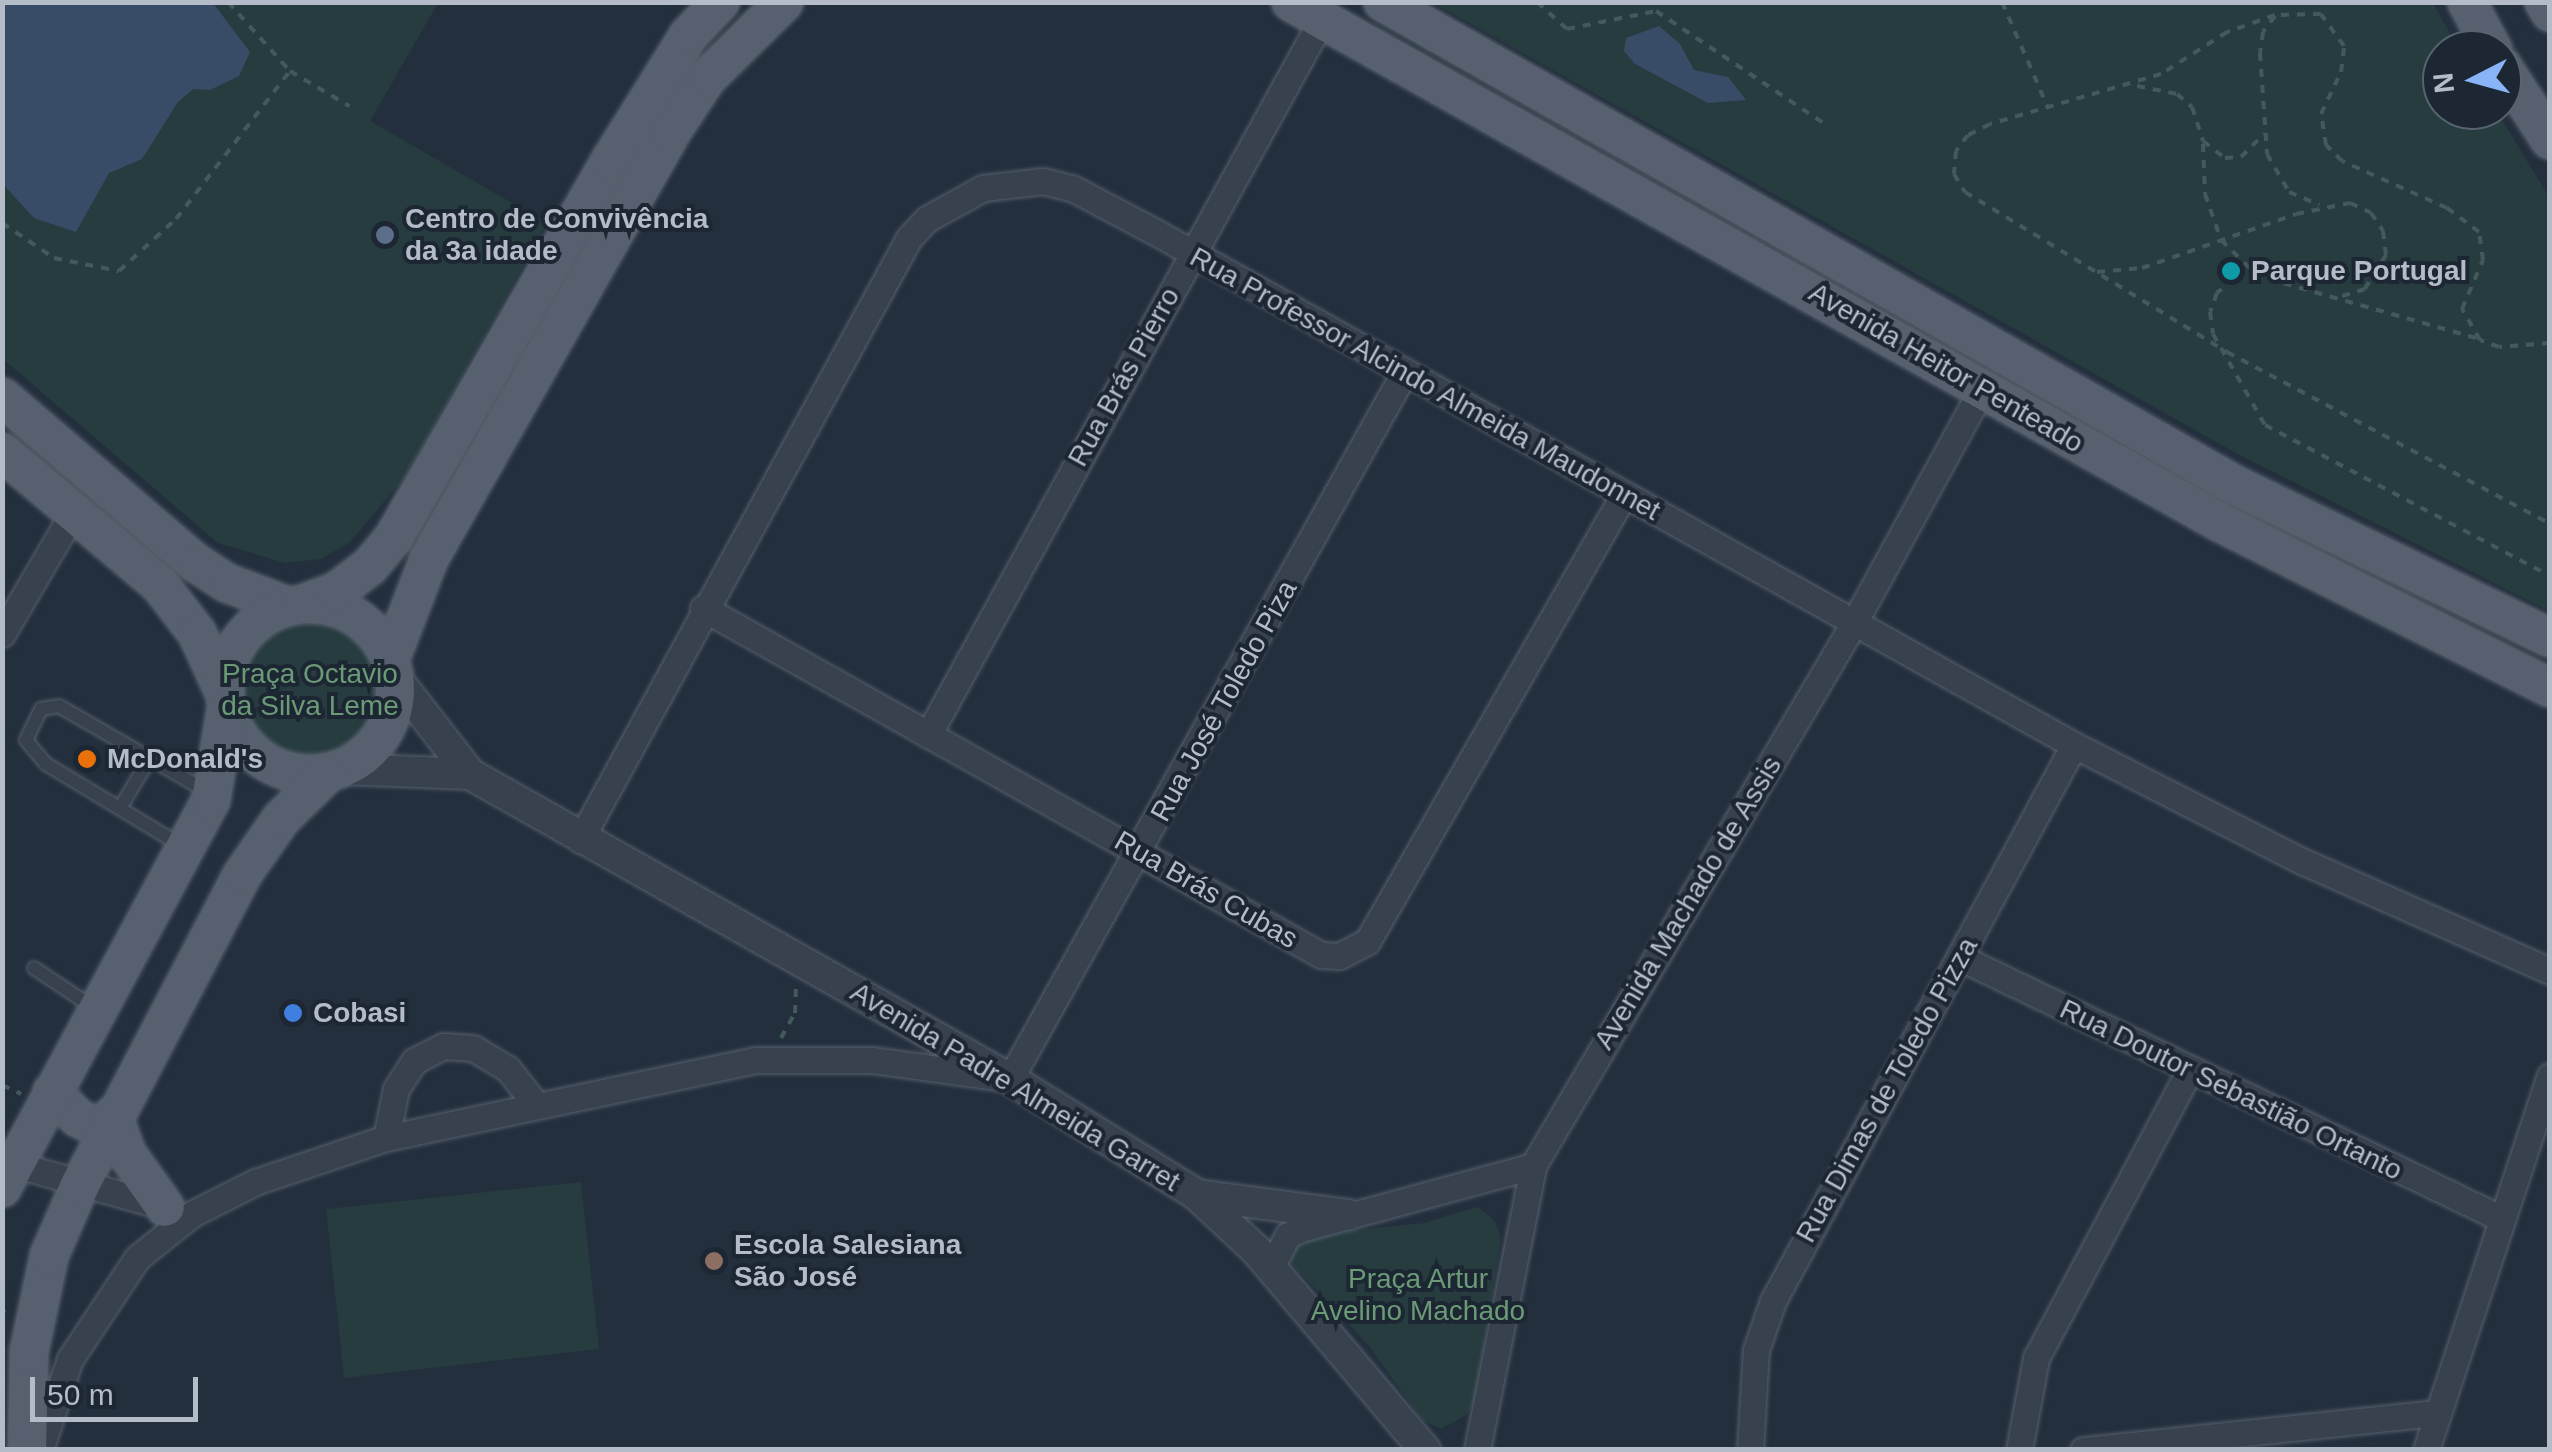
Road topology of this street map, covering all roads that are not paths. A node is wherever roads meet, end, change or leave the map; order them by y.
1 (720, 2) edge
2 (784, 2) edge
3 (1383, 2) edge
4 (2467, 2) edge
5 (2544, 2) edge
6 (2550, 12) edge
7 (1320, 20) edge
8 (2482, 30) edge
9 (2522, 97) edge
10 (2550, 140) edge
11 (1192, 253) junction
12 (1404, 373) junction
13 (1983, 387) junction
14 (2, 397) edge
15 (2, 452) edge
16 (1623, 496) junction
17 (73, 512) junction
18 (293, 605) junction
19 (703, 608) junction
20 (1855, 621) junction
21 (2, 634) edge
22 (2550, 638) edge
23 (392, 668) junction
24 (2550, 688) edge
25 (225, 701) junction
26 (928, 734) junction
27 (2074, 745) junction
28 (150, 758) junction
29 (335, 772) junction
30 (470, 774) junction
31 (212, 794) junction
32 (120, 808) junction
33 (580, 840) junction
34 (187, 848) junction
35 (1140, 852) junction
36 (1961, 958) junction
37 (34, 968) dead end
38 (2550, 971) edge
39 (97, 1011) junction
40 (2189, 1072) junction
41 (2550, 1076) edge
42 (1010, 1079) junction
43 (52, 1092) junction
44 (537, 1106) junction
45 (110, 1123) junction
46 (386, 1138) junction
47 (1533, 1166) junction
48 (8, 1176) edge
49 (80, 1184) junction
50 (1197, 1195) junction
51 (179, 1211) junction
52 (1348, 1215) junction
53 (2502, 1219) junction
54 (1271, 1267) junction
55 (2438, 1413) junction
56 (26, 1450) edge
57 (40, 1450) edge
58 (1425, 1450) edge
59 (1477, 1450) edge
60 (1750, 1450) edge
61 (2020, 1450) edge
62 (2082, 1450) edge
63 (2426, 1450) edge

1 - 18 main road
2 - 23 main road
3 - 22 main road, Avenida Heitor Penteado
4 - 8 main road
5 - 6 main road
7 - 11 street, Rua Brás Pierro
7 - 13 main road, Avenida Heitor Penteado
9 - 10 main road
11 - 12 street, Rua Professor Alcindo Almeida Maudonnet
11 - 19 street, Rua Professor Alcindo Almeida Maudonnet
11 - 26 street, Rua Brás Pierro
12 - 16 street, Rua Professor Alcindo Almeida Maudonnet
12 - 35 street, Rua José Toledo Piza
13 - 20 street, Avenida Machado de Assis
13 - 24 main road, Avenida Heitor Penteado
14 - 18 main road
15 - 17 main road
16 - 20 street, Rua Professor Alcindo Almeida Maudonnet
16 - 35 street, Rua Brás Cubas
17 - 21 street
17 - 25 main road
18 - 23 main road
18 - 25 main road
19 - 26 street, Rua Brás Cubas
19 - 33 street, Rua Professor Alcindo Almeida Maudonnet
20 - 27 street, Rua Professor Alcindo Almeida Maudonnet
20 - 47 street, Avenida Machado de Assis
23 - 29 main road
23 - 30 street
25 - 29 main road
25 - 31 main road
26 - 35 street, Rua Brás Cubas
27 - 36 street, Rua Dimas de Toledo Pizza
27 - 38 street, Rua Professor Alcindo Almeida Maudonnet
28 - 31 lane
28 - 32 lane
28 - 32 lane
29 - 30 street, Avenida Padre Almeida Garret
29 - 45 main road
30 - 33 street, Avenida Padre Almeida Garret
31 - 34 main road
32 - 34 lane
33 - 42 street, Avenida Padre Almeida Garret
34 - 39 main road
35 - 42 street, Rua José Toledo Piza
36 - 40 street, Rua Doutor Sebastião Ortanto
36 - 60 street, Rua Dimas de Toledo Pizza
37 - 39 lane
39 - 43 main road
40 - 53 street, Rua Doutor Sebastião Ortanto
40 - 61 street
41 - 53 street
42 - 44 street
42 - 50 street, Avenida Padre Almeida Garret
43 - 45 main road
43 - 48 main road
44 - 46 street
44 - 46 street
45 - 49 main road
45 - 51 main road
46 - 51 street
47 - 52 street
47 - 59 street, Avenida Machado de Assis
48 - 49 street
49 - 51 street
49 - 56 main road
50 - 52 street
50 - 54 street, Avenida Padre Almeida Garret
51 - 57 street
52 - 54 street
53 - 55 street
54 - 58 street, Avenida Padre Almeida Garret
55 - 62 street
55 - 63 street

